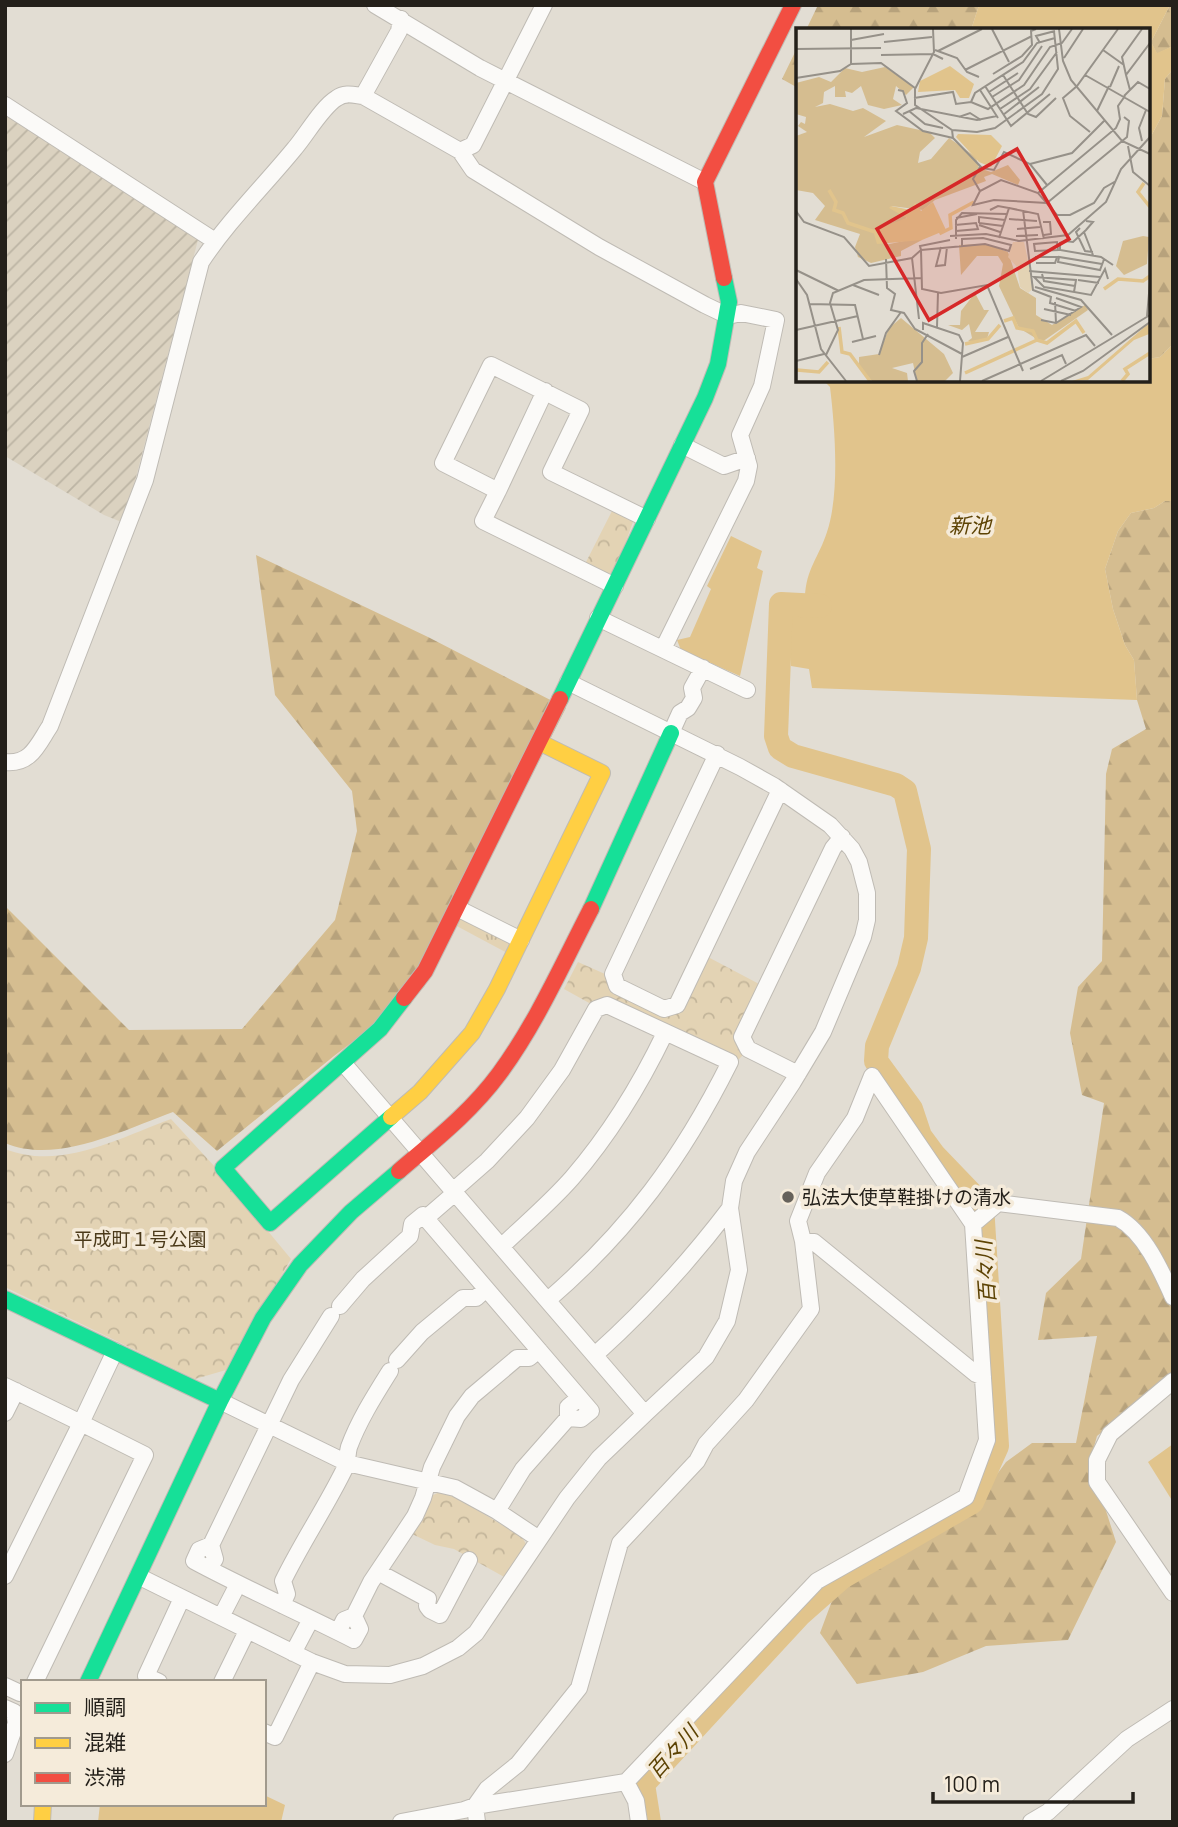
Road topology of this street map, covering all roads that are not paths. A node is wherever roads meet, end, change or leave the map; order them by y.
1 (375, 5) edge
2 (544, 5) edge
3 (793, 5) edge
4 (401, 19) junction
5 (506, 80) junction
6 (363, 96) junction
7 (5, 105) edge
8 (460, 151) junction
9 (705, 182) junction
10 (215, 241) junction
11 (728, 316) junction
12 (545, 391) junction
13 (682, 445) junction
14 (747, 457) junction
15 (498, 491) junction
16 (647, 519) junction
17 (615, 586) junction
18 (598, 618) junction
19 (663, 649) junction
20 (703, 668) junction
21 (568, 681) junction
22 (747, 690) dead end
23 (671, 733) junction
24 (539, 742) junction
25 (716, 754) junction
26 (5, 762) edge
27 (780, 790) junction
28 (842, 837) junction
29 (457, 908) junction
30 (522, 940) junction
31 (665, 1033) junction
32 (344, 1064) junction
33 (798, 1074) junction
34 (392, 1118) junction
35 (422, 1153) junction
36 (455, 1191) junction
37 (730, 1208) junction
38 (430, 1223) junction
39 (973, 1224) junction
40 (803, 1241) junction
41 (502, 1246) junction
42 (481, 1283) junction
43 (1173, 1297) edge
44 (5, 1298) edge
45 (548, 1300) junction
46 (534, 1343) junction
47 (116, 1351) junction
48 (596, 1354) junction
49 (983, 1377) junction
50 (1173, 1381) edge
51 (10, 1389) edge
52 (220, 1401) junction
53 (5, 1413) edge
54 (645, 1414) junction
55 (81, 1423) junction
56 (269, 1426) junction
57 (347, 1464) junction
58 (428, 1482) junction
59 (497, 1511) junction
60 (539, 1539) junction
61 (468, 1560) dead end
62 (378, 1572) junction
63 (5, 1576) edge
64 (138, 1576) junction
65 (283, 1581) junction
66 (237, 1584) junction
67 (1173, 1592) edge
68 (182, 1598) junction
69 (266, 1598) junction
70 (282, 1605) junction
71 (221, 1617) junction
72 (311, 1619) junction
73 (247, 1631) junction
74 (293, 1653) junction
75 (312, 1662) junction
76 (36, 1680) edge
77 (89, 1680) edge
78 (155, 1680) edge
79 (223, 1680) edge
80 (5, 1686) edge
81 (21, 1693) edge
82 (5, 1708) edge
83 (1173, 1709) edge
84 (266, 1733) edge
85 (5, 1754) edge
86 (626, 1782) junction
87 (476, 1814) edge
88 (401, 1822) edge
89 (639, 1822) edge
90 (1031, 1822) edge

1 - 4 street
2 - 5 street
3 - 9 street
4 - 5 street
4 - 6 street
5 - 8 street
5 - 9 street
6 - 8 street
6 - 10 street
7 - 10 street
8 - 11 street
9 - 11 street
10 - 26 street
11 - 13 street
11 - 14 street
12 - 15 street
12 - 15 street
12 - 16 street
13 - 14 street
13 - 16 street
14 - 19 street
15 - 17 street
16 - 17 street
17 - 18 street
18 - 19 street
18 - 21 street
19 - 20 street
20 - 22 street
20 - 23 street
21 - 23 street
21 - 24 street
23 - 25 street
23 - 35 street
24 - 29 street
24 - 30 street
25 - 27 street
25 - 27 street
27 - 28 street
28 - 33 street
28 - 33 street
29 - 30 street
29 - 32 street
30 - 34 street
31 - 36 street
31 - 41 street
31 - 45 street
32 - 34 street
32 - 34 street
33 - 37 street
34 - 35 street
35 - 36 street
35 - 52 street
36 - 38 street
36 - 41 street
37 - 48 street
37 - 54 street
38 - 42 street
38 - 56 street
39 - 40 street
39 - 43 street
39 - 49 street
40 - 49 street
40 - 87 street
41 - 45 street
42 - 46 street
42 - 57 street
44 - 47 street
45 - 48 street
46 - 58 street
46 - 59 street
47 - 52 street
47 - 55 street
48 - 54 street
49 - 86 street
50 - 67 street
51 - 53 street
51 - 55 street
52 - 56 street
52 - 64 street
54 - 60 street
55 - 63 street
55 - 76 street
56 - 57 street
56 - 66 street
57 - 58 street
57 - 65 street
58 - 59 street
58 - 62 street
59 - 60 street
60 - 75 street
61 - 62 street
62 - 72 street
64 - 68 street
64 - 77 street
65 - 69 street
65 - 70 street
66 - 69 street
66 - 71 street
68 - 71 street
68 - 78 street
69 - 70 street
70 - 72 street
71 - 73 street
72 - 74 street
73 - 74 street
73 - 79 street
74 - 75 street
75 - 84 street
80 - 81 street
82 - 85 street
83 - 90 street
86 - 87 street
86 - 89 street
87 - 88 street

